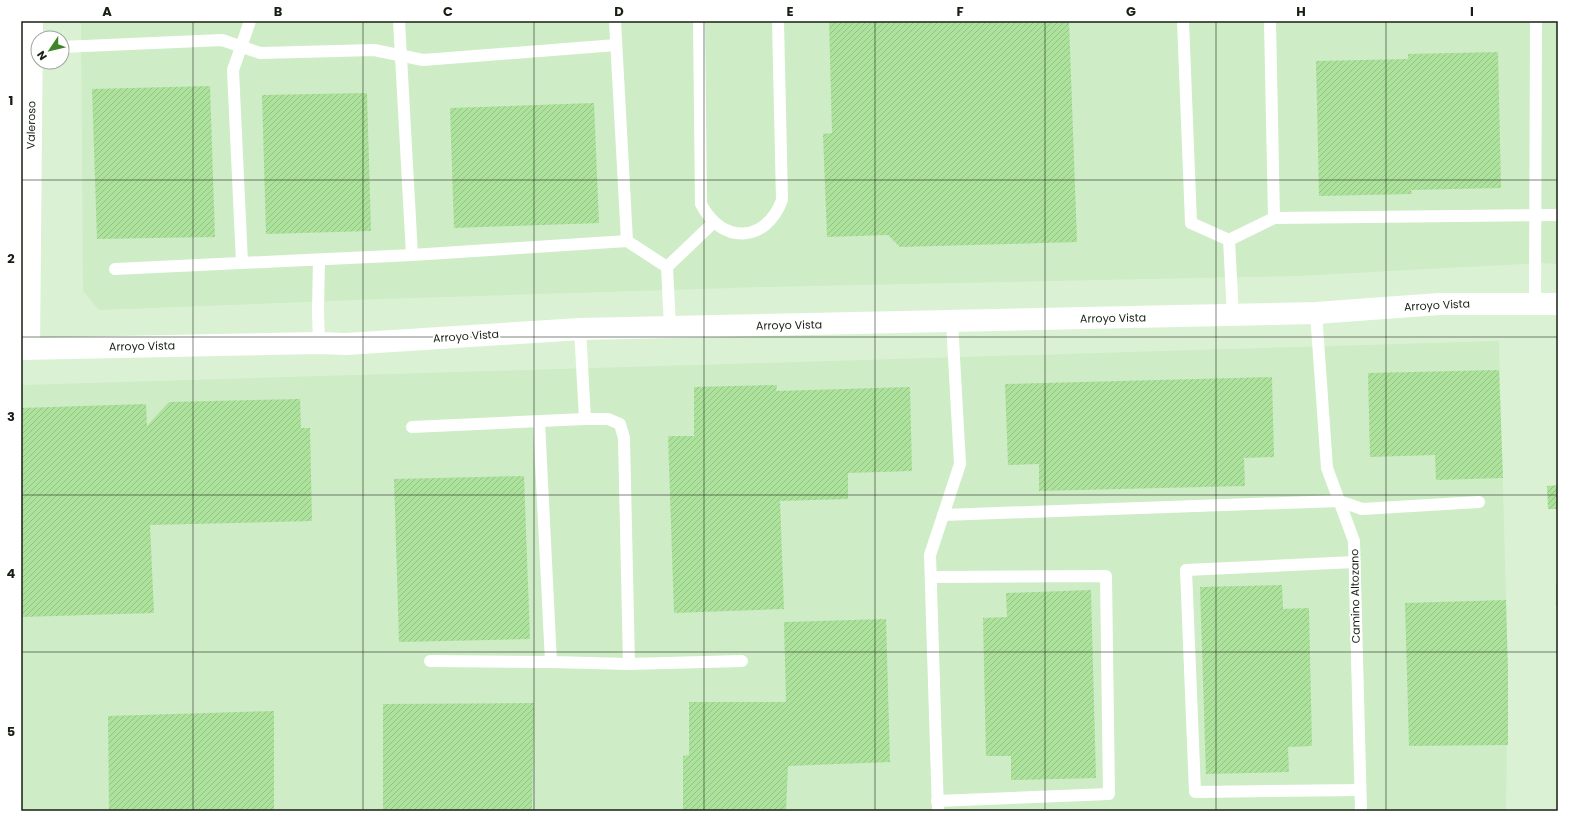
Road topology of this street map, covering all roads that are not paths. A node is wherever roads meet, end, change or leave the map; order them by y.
1 (250, 21) edge
2 (399, 21) edge
3 (615, 21) edge
4 (699, 21) edge
5 (778, 21) edge
6 (1183, 21) edge
7 (1270, 21) edge
8 (1536, 21) edge
9 (616, 45) junction
10 (242, 46) junction
11 (70, 47) edge
12 (400, 55) junction
13 (34, 70) edge
14 (1536, 215) junction
15 (1558, 215) edge
16 (1274, 218) junction
17 (714, 222) junction
18 (1229, 240) junction
19 (628, 241) junction
20 (412, 255) junction
21 (319, 260) junction
22 (242, 263) junction
23 (666, 266) junction
24 (114, 269) dead end
25 (1535, 303) junction
26 (1558, 304) edge
27 (1316, 313) junction
28 (1233, 315) junction
29 (952, 322) junction
30 (670, 327) junction
31 (580, 329) junction
32 (319, 343) junction
33 (25, 349) edge
34 (585, 419) junction
35 (539, 422) junction
36 (412, 427) dead end
37 (1339, 500) junction
38 (1479, 502) dead end
39 (943, 516) junction
40 (1354, 562) junction
41 (931, 577) junction
42 (430, 661) dead end
43 (742, 661) dead end
44 (551, 662) junction
45 (629, 664) junction
46 (1360, 790) junction
47 (938, 806) edge
48 (1361, 811) edge

1 - 10 lane
2 - 12 lane
3 - 9 lane
4 - 17 lane
5 - 17 lane
6 - 18 lane
7 - 16 lane
8 - 14 lane
9 - 12 lane
9 - 19 lane
10 - 11 lane
10 - 12 lane
10 - 22 lane
12 - 20 lane
13 - 33 main road, Valeroso
14 - 15 lane
14 - 16 lane
14 - 25 lane
16 - 18 lane
17 - 23 lane
18 - 28 lane
19 - 20 lane
19 - 23 lane
20 - 21 lane
21 - 22 lane
21 - 32 lane
22 - 24 lane
23 - 30 lane
25 - 26 main road, Arroyo Vista
25 - 27 main road, Arroyo Vista
27 - 28 main road, Arroyo Vista
27 - 37 lane, Camino Altozano
28 - 29 main road, Arroyo Vista
29 - 30 main road, Arroyo Vista
29 - 39 lane
30 - 31 main road, Arroyo Vista
31 - 32 main road, Arroyo Vista
31 - 34 lane
32 - 33 main road, Arroyo Vista
34 - 35 lane
34 - 45 lane
35 - 36 lane
35 - 44 lane
37 - 38 lane
37 - 39 lane
37 - 40 lane, Camino Altozano
39 - 41 lane
40 - 46 lane, Camino Altozano
40 - 46 lane
41 - 47 lane
41 - 47 lane
42 - 44 lane
43 - 45 lane
44 - 45 lane
46 - 48 lane, Camino Altozano

